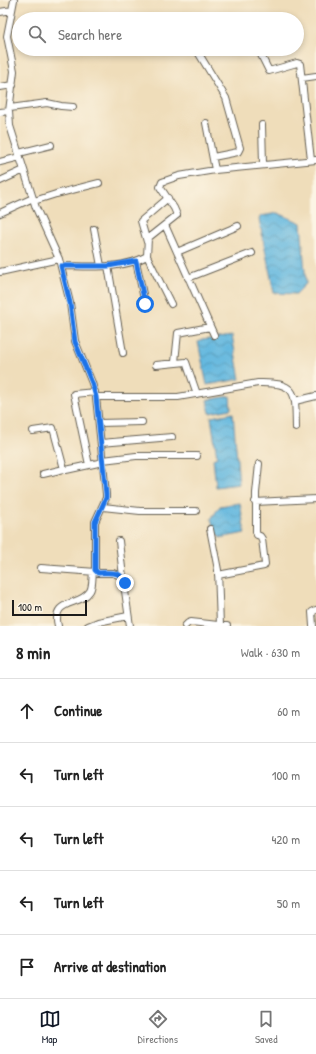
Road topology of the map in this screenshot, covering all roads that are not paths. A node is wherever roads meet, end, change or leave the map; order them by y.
1 (14, 0) edge
2 (12, 10) junction
3 (0, 12) edge
4 (200, 56) edge
5 (262, 56) edge
6 (316, 76) edge
7 (302, 78) junction
8 (13, 85) junction
9 (0, 87) edge
10 (73, 107) dead end
11 (9, 109) junction
12 (0, 112) edge
13 (206, 123) dead end
14 (262, 125) dead end
15 (51, 145) dead end
16 (19, 155) junction
17 (213, 157) junction
18 (313, 160) edge
19 (0, 162) edge
20 (263, 164) junction
21 (24, 170) junction
22 (215, 170) junction
23 (0, 181) edge
24 (99, 183) dead end
25 (168, 198) junction
26 (33, 199) junction
27 (0, 213) edge
28 (165, 225) junction
29 (238, 226) dead end
30 (94, 229) dead end
31 (148, 242) junction
32 (177, 252) junction
33 (252, 253) dead end
34 (147, 256) junction
35 (59, 259) junction
36 (136, 261) junction
37 (61, 266) junction
38 (104, 266) junction
39 (0, 272) edge
40 (188, 278) junction
41 (145, 304) dead end
42 (171, 304) dead end
43 (210, 327) junction
44 (214, 335) dead end
45 (123, 353) dead end
46 (175, 362) junction
47 (156, 365) dead end
48 (197, 394) junction
49 (96, 395) junction
50 (316, 396) edge
51 (296, 401) junction
52 (142, 422) dead end
53 (99, 423) junction
54 (296, 428) dead end
55 (33, 431) dead end
56 (172, 437) dead end
57 (101, 443) junction
58 (198, 456) dead end
59 (103, 461) junction
60 (259, 464) dead end
61 (89, 465) junction
62 (64, 469) junction
63 (43, 474) dead end
64 (316, 499) edge
65 (255, 502) junction
66 (103, 507) junction
67 (196, 510) dead end
68 (210, 529) dead end
69 (119, 542) dead end
70 (41, 568) dead end
71 (94, 572) junction
72 (218, 575) junction
73 (123, 577) junction
74 (316, 610) edge
75 (128, 616) junction
76 (220, 625) edge
77 (58, 626) edge
78 (88, 626) edge
79 (130, 626) edge
80 (185, 626) edge
81 (227, 626) edge
82 (313, 626) edge

1 - 2 street
2 - 3 street
2 - 8 street
4 - 17 street
5 - 7 street
6 - 7 street
7 - 18 street
8 - 9 street
8 - 11 street
10 - 11 street
11 - 12 street
11 - 16 street
13 - 17 street
14 - 20 street
15 - 16 street
16 - 19 street
16 - 21 street
17 - 22 street
18 - 20 street
20 - 22 street
21 - 23 street
21 - 26 street
22 - 25 street
24 - 26 street
25 - 28 street
25 - 31 street
26 - 27 street
26 - 35 street
28 - 31 street
28 - 32 street
29 - 32 street
30 - 38 street
31 - 34 street
32 - 40 street
33 - 40 street
34 - 36 street
34 - 42 street
35 - 37 street
35 - 39 street
36 - 38 street
36 - 41 street
37 - 38 street
37 - 49 street
38 - 45 street
40 - 43 street
43 - 44 street
43 - 46 street
46 - 47 street
46 - 48 street
48 - 49 street
48 - 51 street
49 - 53 street
49 - 61 street
50 - 51 street
51 - 54 street
52 - 53 street
53 - 57 street
55 - 62 street
56 - 57 street
57 - 59 street
58 - 59 street
59 - 61 street
59 - 66 street
60 - 65 street
61 - 62 street
62 - 63 street
64 - 65 street
65 - 72 street
66 - 67 street
66 - 71 street
68 - 72 street
69 - 73 street
70 - 71 street
71 - 73 street
71 - 77 street
72 - 76 street
73 - 75 street
74 - 82 street
75 - 78 street
75 - 79 street
76 - 80 street
76 - 81 street

